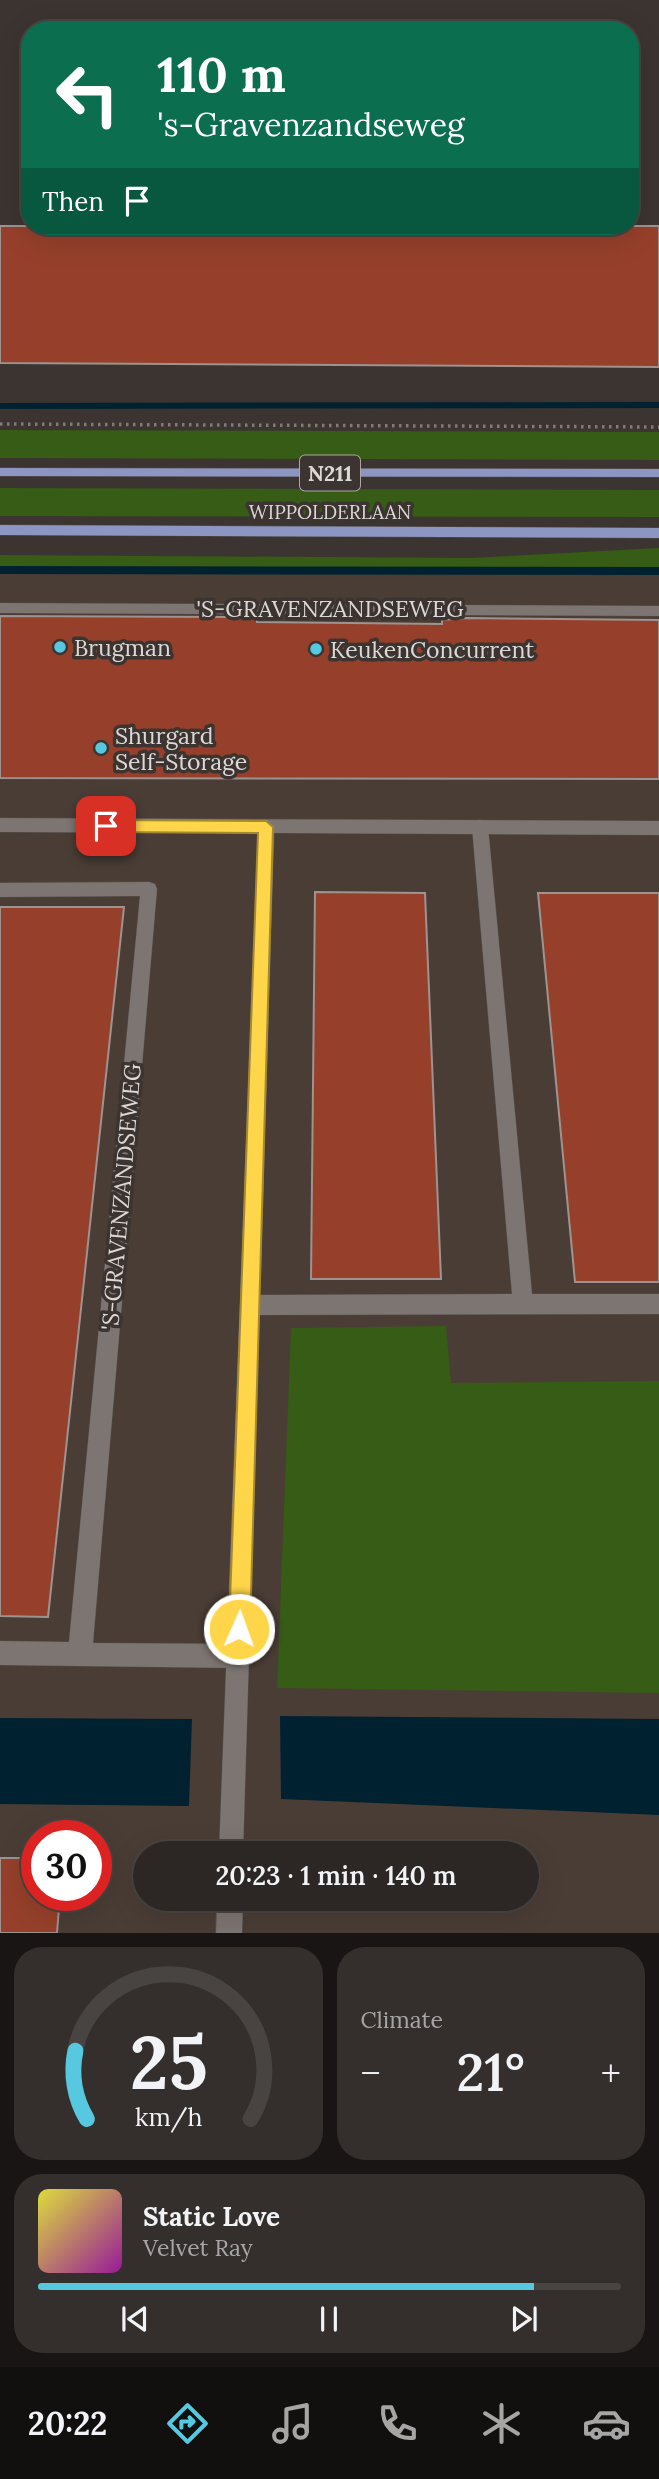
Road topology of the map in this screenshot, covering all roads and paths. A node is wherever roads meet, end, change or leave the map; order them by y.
1 (0, 424) edge
2 (659, 427) edge
3 (0, 472) edge
4 (659, 474) edge
5 (0, 530) edge
6 (659, 533) edge
7 (0, 608) edge
8 (659, 611) edge
9 (0, 825) edge
10 (266, 827) junction
11 (480, 827) junction
12 (659, 828) edge
13 (0, 890) edge
14 (523, 1304) junction
15 (659, 1304) edge
16 (250, 1305) junction
17 (0, 1653) edge
18 (80, 1654) junction
19 (238, 1656) junction
20 (231, 1841) edge
21 (230, 1911) edge
22 (229, 1933) edge

1 - 2 path
3 - 4 main road, WIPPOLDERLAAN / N211
5 - 6 main road, WIPPOLDERLAAN
7 - 8 street, 'S-GRAVENZANDSEWEG
9 - 10 street
10 - 11 street
10 - 16 street
11 - 12 street
11 - 14 street
13 - 18 street, 'S-GRAVENZANDSEWEG
14 - 15 street
14 - 16 street
16 - 19 street
17 - 18 street
18 - 19 street
19 - 20 street
21 - 22 street

